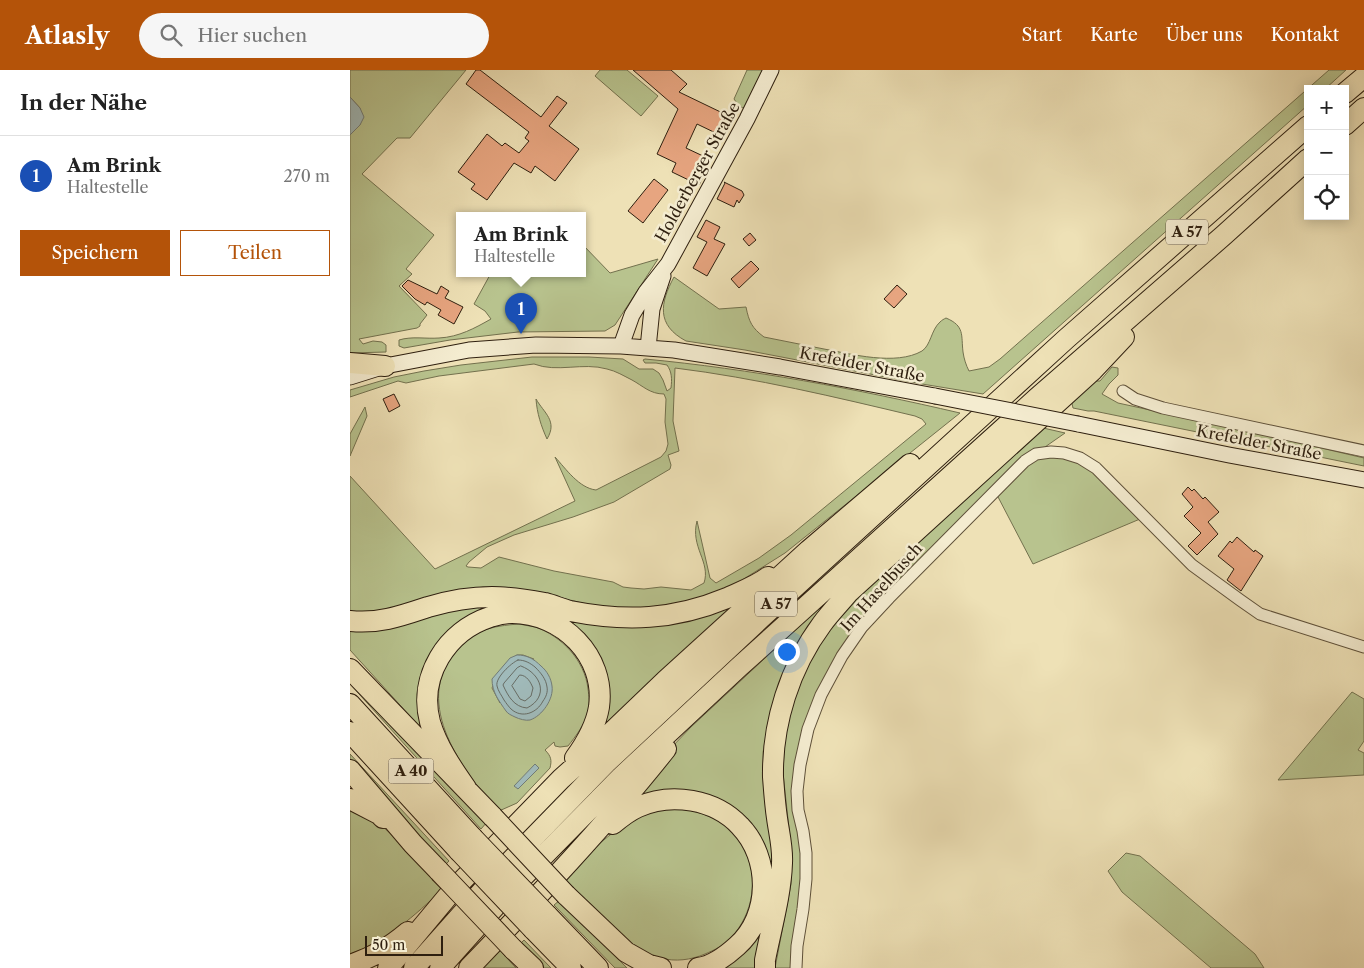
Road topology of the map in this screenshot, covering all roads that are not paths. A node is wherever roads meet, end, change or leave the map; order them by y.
1 (771, 70) edge
2 (1364, 77) edge
3 (1349, 90) edge
4 (1364, 108) edge
5 (1349, 121) edge
6 (1304, 130) edge
7 (1304, 163) edge
8 (1224, 235) junction
9 (668, 264) junction
10 (1066, 339) junction
11 (621, 346) junction
12 (648, 348) junction
13 (350, 363) edge
14 (385, 366) junction
15 (350, 377) edge
16 (1123, 391) dead end
17 (1364, 451) edge
18 (1364, 480) edge
19 (875, 493) junction
20 (350, 621) edge
21 (1364, 647) edge
22 (350, 664) edge
23 (739, 667) junction
24 (350, 669) edge
25 (375, 694) junction
26 (350, 704) edge
27 (350, 732) edge
28 (350, 770) edge
29 (561, 779) junction
30 (466, 788) junction
31 (350, 800) edge
32 (413, 844) junction
33 (466, 845) junction
34 (566, 865) junction
35 (438, 907) junction
36 (585, 914) junction
37 (540, 922) junction
38 (526, 962) edge
39 (350, 964) edge
40 (472, 966) edge
41 (388, 968) edge
42 (414, 968) edge
43 (440, 968) edge
44 (571, 968) edge
45 (598, 968) edge
46 (633, 968) edge
47 (661, 968) edge
48 (698, 968) edge
49 (765, 968) edge
50 (796, 968) edge

1 - 9 main road, Holderberger Straße
2 - 3 highway
4 - 5 highway
6 - 10 highway, A 57
7 - 8 highway, A 57
8 - 23 highway, A 57
8 - 49 highway
9 - 11 main road, Holderberger Straße
9 - 12 main road, Holderberger Straße
10 - 19 highway
10 - 42 highway, A 57
11 - 12 main road, Krefelder Straße
11 - 14 main road, Krefelder Straße
12 - 18 main road, Krefelder Straße, bridge
13 - 14 highway
14 - 15 main road, Krefelder Straße
16 - 17 street
19 - 20 highway
19 - 29 highway
21 - 50 street, Im Haselbusch
22 - 25 highway
23 - 34 highway
23 - 43 highway, A 57
24 - 25 highway
25 - 30 highway
26 - 33 highway, A 40
27 - 33 highway, A 40
28 - 32 highway
29 - 30 highway
29 - 35 highway
30 - 36 highway, bridge
31 - 32 highway
32 - 38 highway, bridge
33 - 37 highway, A 40, bridge
34 - 40 highway
34 - 48 highway
35 - 39 highway
35 - 41 highway
36 - 46 highway
36 - 47 highway
37 - 44 highway, A 40
37 - 45 highway, A 40

